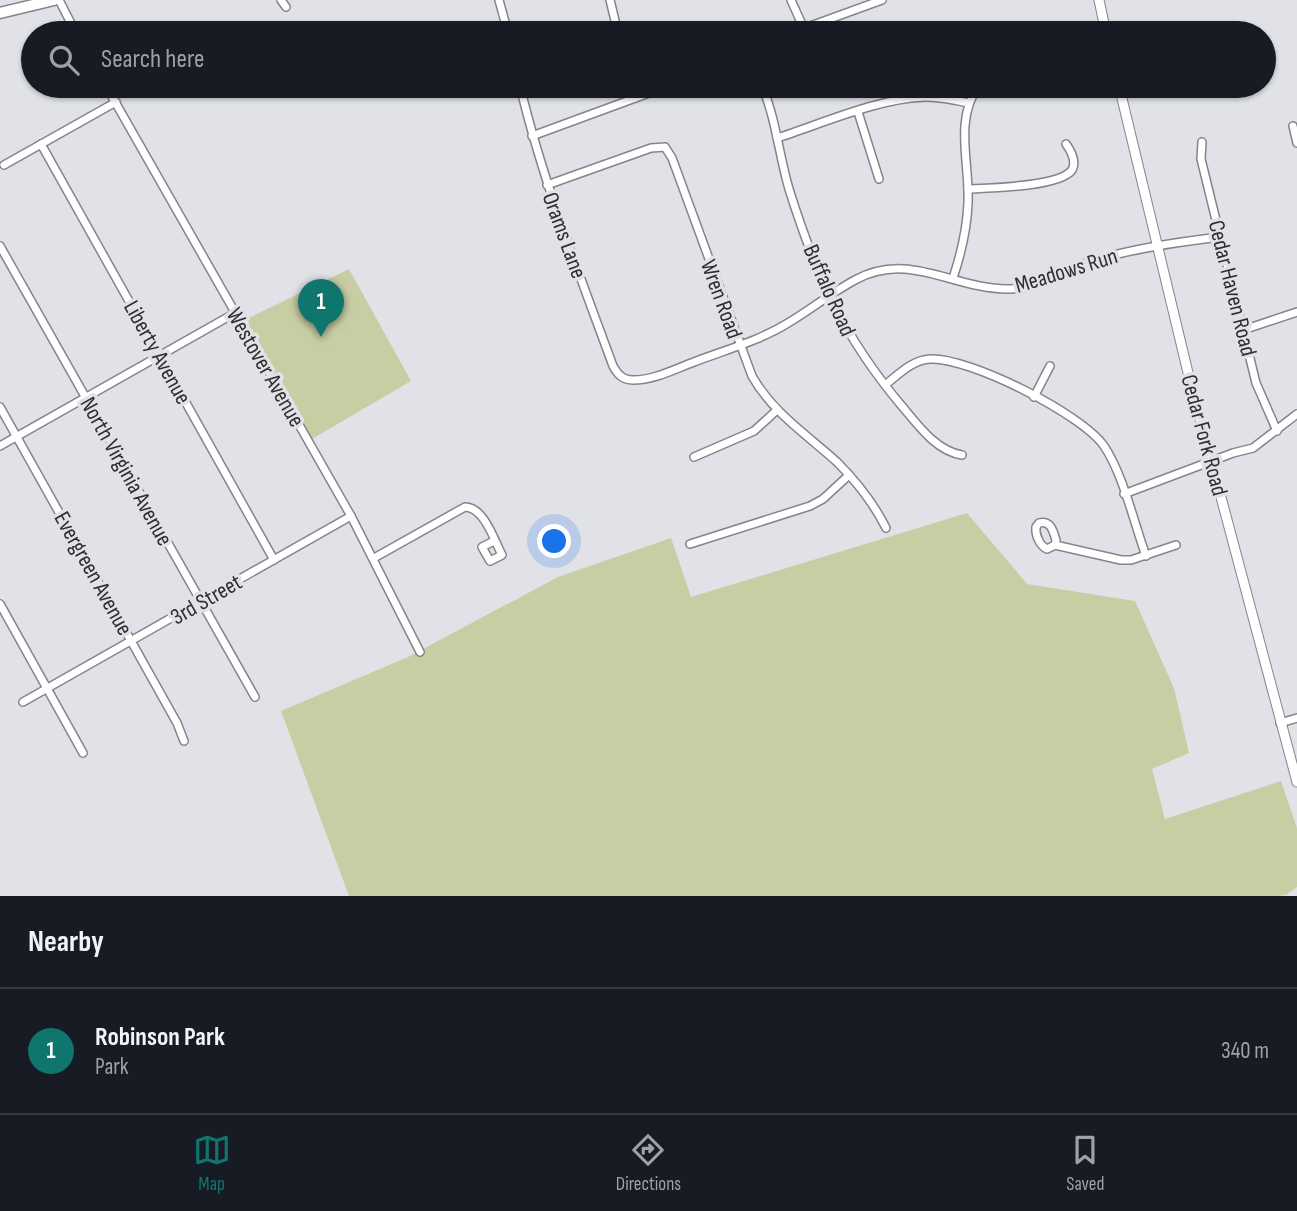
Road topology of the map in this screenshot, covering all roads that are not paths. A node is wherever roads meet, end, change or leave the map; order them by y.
1 (54, 0) edge
2 (59, 0) edge
3 (499, 0) edge
4 (610, 0) edge
5 (791, 0) edge
6 (882, 0) edge
7 (1099, 0) edge
8 (0, 13) edge
9 (70, 21) edge
10 (505, 21) edge
11 (615, 21) edge
12 (800, 21) edge
13 (826, 21) edge
14 (1104, 21) edge
15 (114, 98) edge
16 (523, 98) edge
17 (635, 98) edge
18 (765, 98) edge
19 (911, 98) edge
20 (935, 98) edge
21 (972, 98) edge
22 (1122, 98) edge
23 (116, 102) junction
24 (969, 103) junction
25 (859, 112) junction
26 (1293, 126) dead end
27 (532, 136) junction
28 (777, 138) junction
29 (1202, 142) dead end
30 (1297, 143) edge
31 (1066, 144) dead end
32 (41, 145) junction
33 (4, 165) dead end
34 (879, 179) dead end
35 (547, 185) junction
36 (968, 189) junction
37 (1220, 237) junction
38 (1157, 244) junction
39 (0, 246) edge
40 (953, 278) junction
41 (829, 296) junction
42 (1297, 312) edge
43 (235, 313) junction
44 (1243, 330) junction
45 (739, 345) junction
46 (159, 355) junction
47 (1050, 366) dead end
48 (624, 378) joint
49 (885, 385) junction
50 (86, 397) junction
51 (1034, 397) junction
52 (0, 407) edge
53 (777, 410) junction
54 (1297, 414) edge
55 (1277, 431) junction
56 (16, 436) junction
57 (0, 446) edge
58 (962, 455) dead end
59 (694, 457) dead end
60 (1212, 461) junction
61 (849, 475) junction
62 (1124, 494) junction
63 (351, 516) junction
64 (886, 528) dead end
65 (494, 541) dead end
66 (690, 544) dead end
67 (1055, 545) dead end
68 (1176, 545) dead end
69 (1146, 556) junction
70 (374, 558) junction
71 (274, 561) junction
72 (201, 602) junction
73 (0, 604) edge
74 (132, 641) junction
75 (420, 652) dead end
76 (47, 687) junction
77 (254, 697) dead end
78 (23, 702) dead end
79 (1297, 719) edge
80 (1280, 723) junction
81 (184, 741) dead end
82 (83, 752) dead end
83 (1297, 782) edge

1 - 8 main road
2 - 9 street
3 - 10 street
4 - 11 street
5 - 12 street
6 - 13 street
7 - 14 street
15 - 23 street, Westover Avenue
16 - 27 street, Orams Lane
17 - 27 street
18 - 28 street, Buffalo Road
19 - 25 street
20 - 24 street
21 - 24 street
22 - 38 street, Cedar Fork Road
23 - 32 street
23 - 43 street, Westover Avenue
24 - 36 street
25 - 28 street
25 - 34 street
26 - 30 street
27 - 35 street, Orams Lane
28 - 41 street, Buffalo Road
29 - 37 street, Cedar Haven Road
31 - 36 street
32 - 33 street
32 - 46 street, Liberty Avenue
35 - 45 street, Wren Road
35 - 48 street, Orams Lane
36 - 40 street
37 - 38 street, Meadows Run
37 - 44 street, Cedar Haven Road
38 - 40 street, Meadows Run
38 - 60 street, Cedar Fork Road
39 - 50 street, North Virginia Avenue
40 - 41 street, Meadows Run
41 - 45 street, Meadows Run
41 - 49 street, Buffalo Road
42 - 44 street
43 - 46 street
43 - 63 street, Westover Avenue
44 - 55 street, Cedar Haven Road
45 - 48 street, Meadows Run
45 - 53 street, Wren Road
46 - 50 street
46 - 71 street, Liberty Avenue
47 - 51 street
49 - 51 street
49 - 58 street, Buffalo Road
50 - 56 street
50 - 72 street, North Virginia Avenue
51 - 62 street
52 - 56 street, Evergreen Avenue
53 - 59 street
53 - 61 street, Wren Road
54 - 55 street
55 - 60 street
56 - 57 street
56 - 74 street, Evergreen Avenue
60 - 62 street
60 - 80 street, Cedar Fork Road
61 - 64 street, Wren Road
61 - 66 street
62 - 69 street
63 - 70 street, Westover Avenue
63 - 71 street, 3rd Street
65 - 70 street
67 - 69 street
68 - 69 street
70 - 75 street, Westover Avenue
71 - 72 street, 3rd Street
72 - 74 street, 3rd Street
72 - 77 street, North Virginia Avenue
73 - 76 street
74 - 76 street, 3rd Street
74 - 81 street, Evergreen Avenue
76 - 78 street, 3rd Street
76 - 82 street
79 - 80 street
80 - 83 street, Cedar Fork Road

